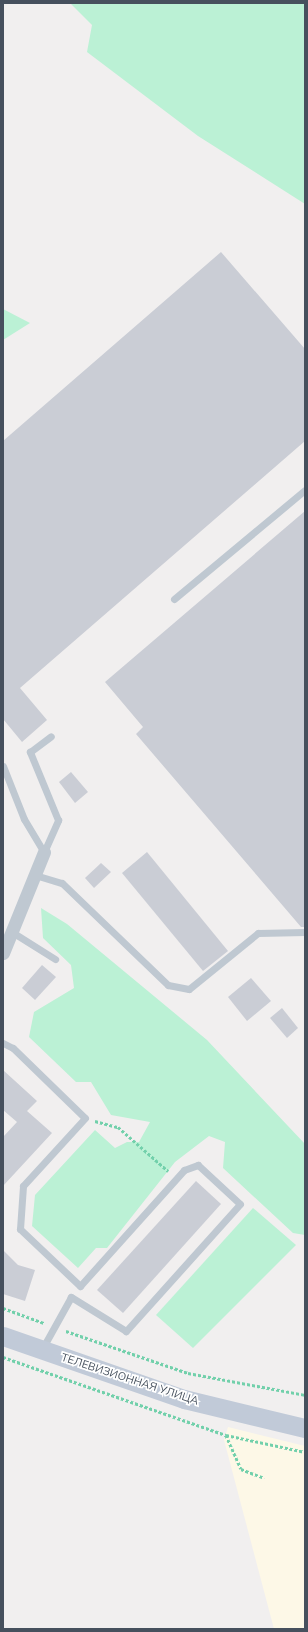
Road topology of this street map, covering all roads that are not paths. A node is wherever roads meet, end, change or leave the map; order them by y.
1 (305, 490) edge
2 (174, 599) dead end
3 (51, 736) dead end
4 (3, 766) edge
5 (44, 852) junction
6 (35, 875) junction
7 (12, 932) junction
8 (305, 932) edge
9 (3, 953) edge
10 (55, 959) dead end
11 (3, 1042) edge
12 (80, 1286) junction
13 (71, 1297) junction
14 (3, 1336) edge
15 (42, 1350) junction
16 (305, 1428) edge

1 - 2 lane
3 - 5 lane
4 - 5 lane
5 - 6 street
6 - 7 street
6 - 8 lane
7 - 9 street
7 - 10 lane
11 - 12 lane
12 - 13 lane
12 - 13 lane
13 - 15 lane
14 - 15 street, ТЕЛЕВИЗИОННАЯ УЛИЦА
15 - 16 street, ТЕЛЕВИЗИОННАЯ УЛИЦА

